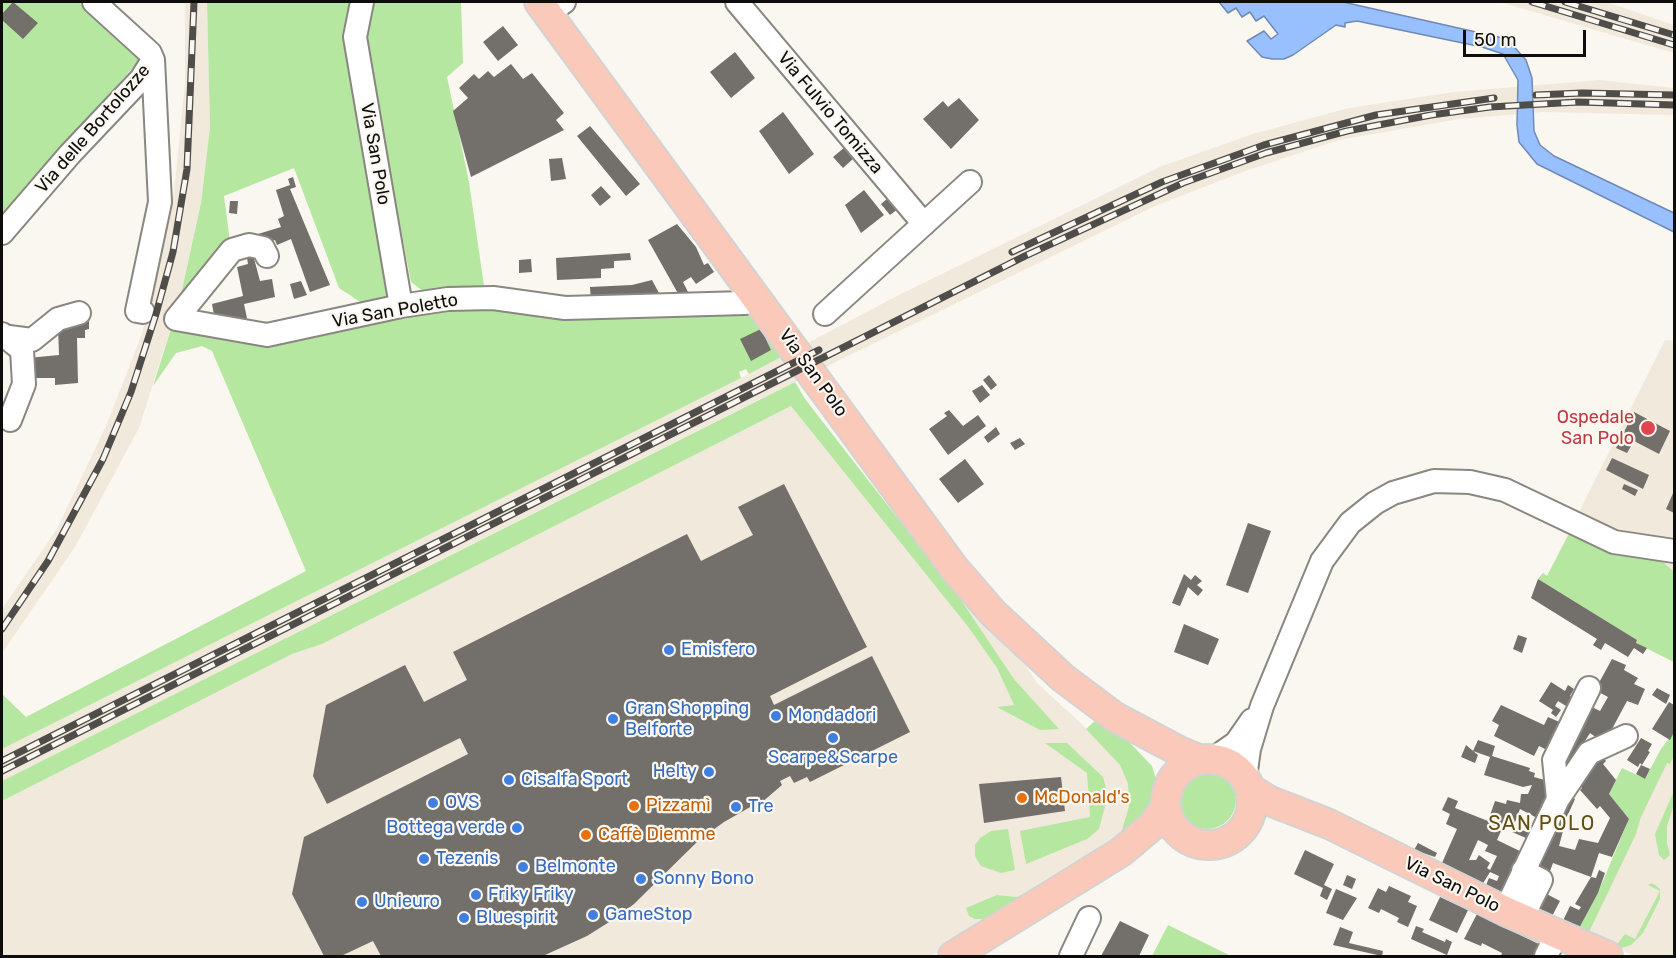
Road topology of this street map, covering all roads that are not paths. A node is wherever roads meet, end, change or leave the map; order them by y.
1 (94, 2) edge
2 (362, 2) edge
3 (737, 2) edge
4 (551, 5) edge
5 (153, 60) junction
6 (970, 182) dead end
7 (924, 224) junction
8 (2, 233) edge
9 (267, 256) dead end
10 (745, 303) dead end
11 (401, 306) junction
12 (143, 312) dead end
13 (79, 313) dead end
14 (825, 314) dead end
15 (5, 335) edge
16 (10, 420) dead end
17 (1674, 551) edge
18 (1589, 688) dead end
19 (1262, 706) junction
20 (1115, 717) junction
21 (1626, 736) dead end
22 (1207, 759) junction
23 (1248, 784) junction
24 (1168, 796) junction
25 (1558, 799) junction
26 (1297, 814) junction
27 (1244, 827) junction
28 (1188, 839) junction
29 (1513, 915) junction
30 (1089, 918) dead end
31 (1552, 944) edge
32 (953, 957) edge
33 (980, 957) edge
34 (1071, 957) edge
35 (1608, 957) edge

1 - 5 street, Via delle Bortolozze
2 - 11 street, Via San Polo
3 - 7 street, Via Fulvio Tomizza
4 - 20 main road, Via San Polo
5 - 8 street, Via delle Bortolozze
5 - 12 street
6 - 7 street
7 - 14 street
9 - 11 street, Via San Poletto
10 - 11 street, Via San Poletto
13 - 15 street
15 - 16 street
17 - 19 street
18 - 25 street
19 - 22 street
19 - 23 street
20 - 22 main road, Via San Polo
20 - 24 main road, Via San Polo
21 - 25 street
22 - 23 main road, Via San Polo
22 - 24 main road
23 - 26 main road, Via San Polo
23 - 27 main road
24 - 28 main road, Via San Polo
24 - 32 main road
25 - 29 street
26 - 27 main road, Via San Polo
26 - 29 main road, Via San Polo
27 - 28 main road, Via San Polo
28 - 33 main road
29 - 31 main road, Via San Polo
30 - 34 street
31 - 35 main road, Via San Polo

